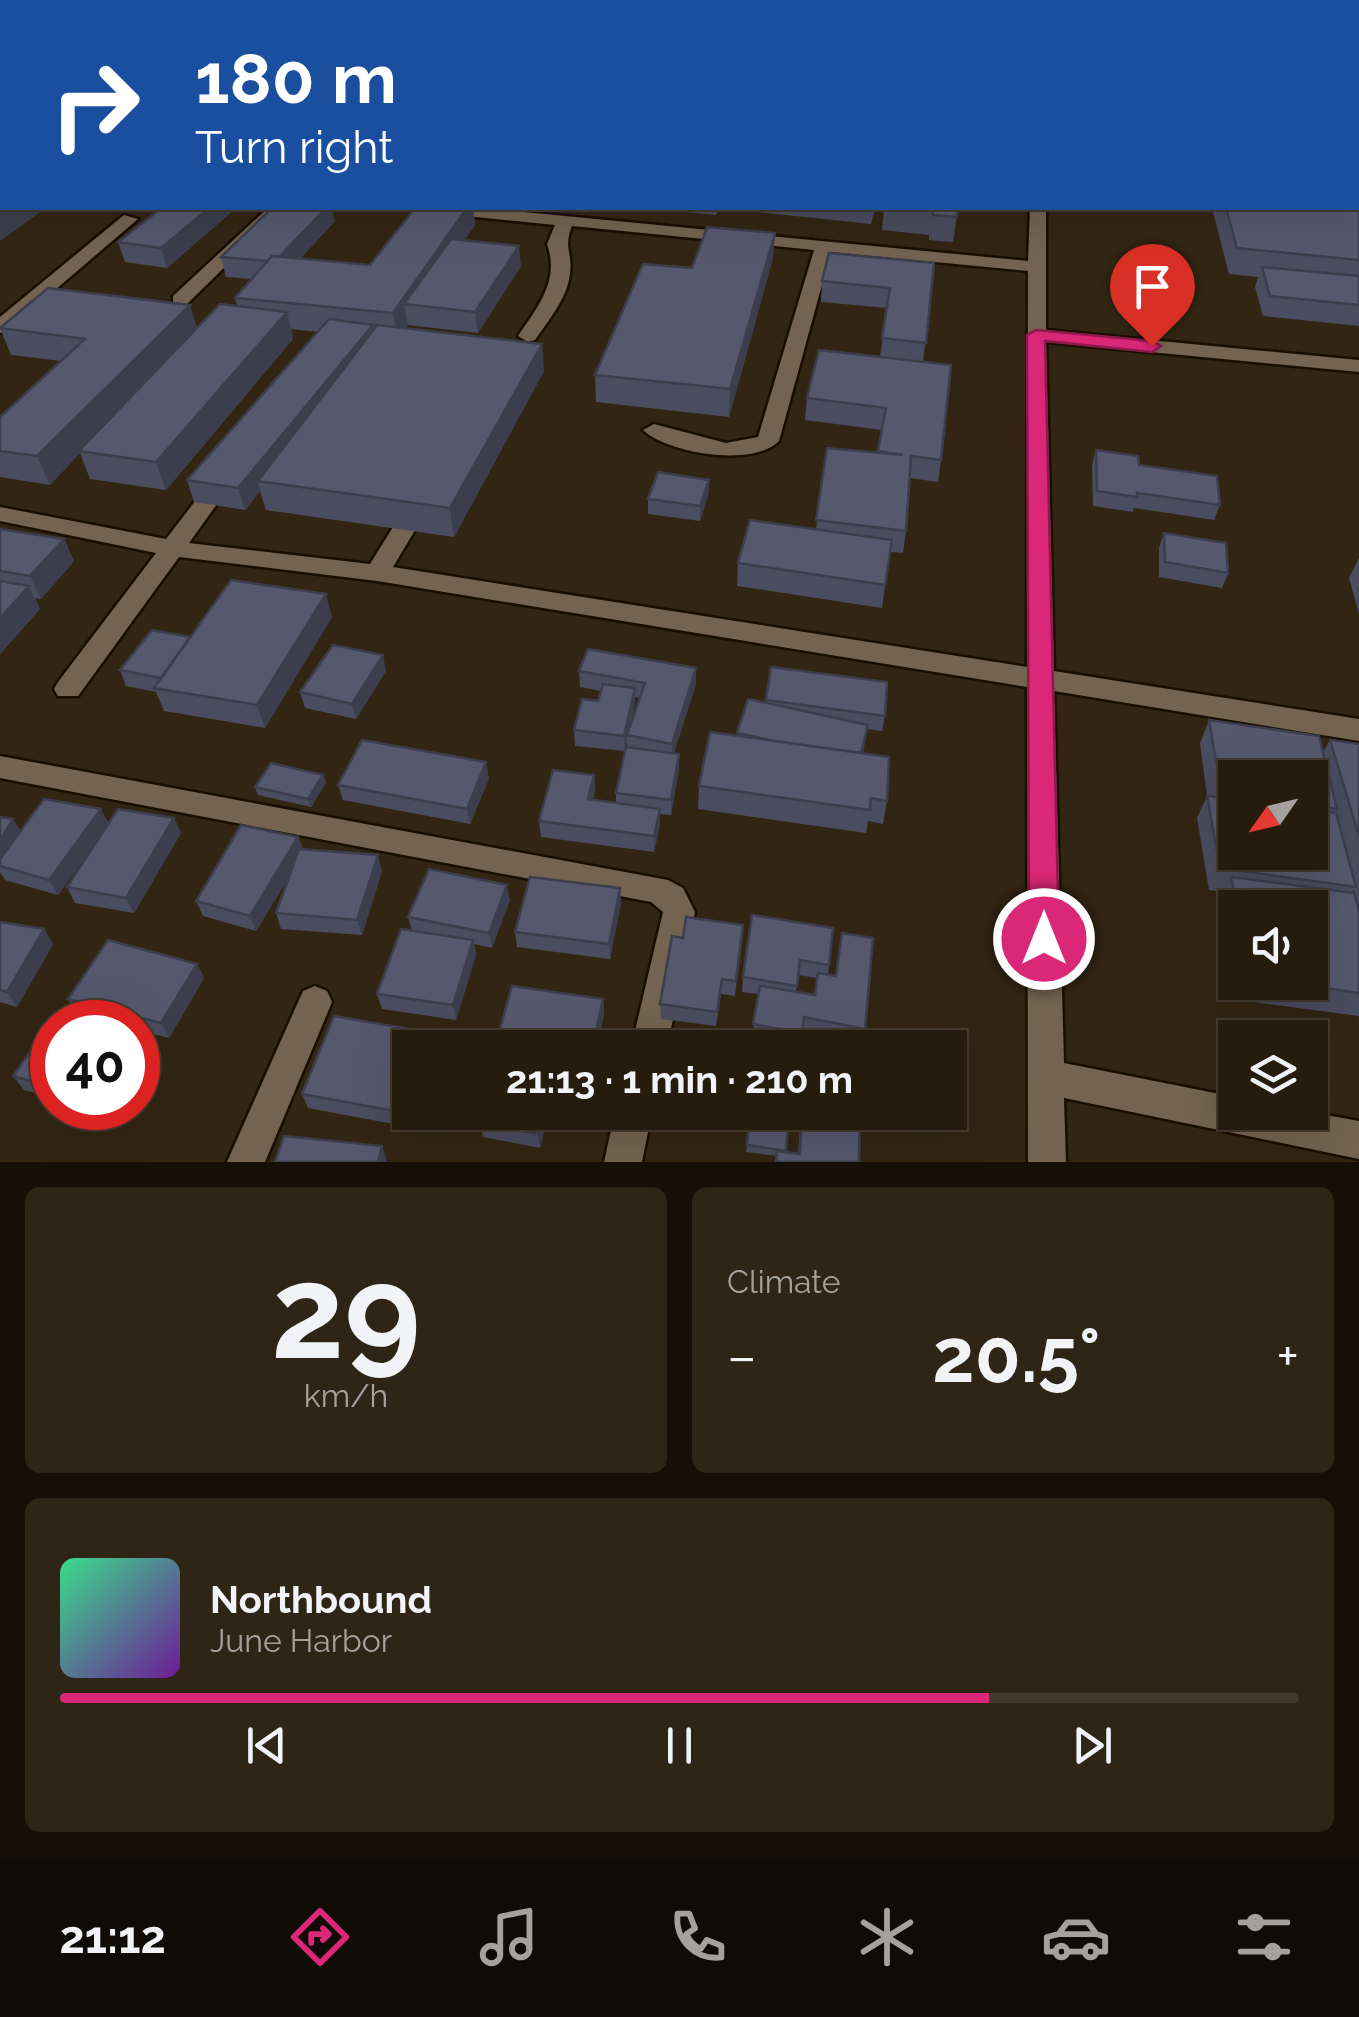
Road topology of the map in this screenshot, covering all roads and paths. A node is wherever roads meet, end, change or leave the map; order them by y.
1 (275, 210) edge
2 (458, 210) edge
3 (1038, 210) edge
4 (130, 219) dead end
5 (566, 220) junction
6 (824, 247) junction
7 (1038, 267) junction
8 (180, 300) edge
9 (0, 327) edge
10 (1036, 335) junction
11 (528, 336) dead end
12 (1359, 366) edge
13 (654, 430) dead end
14 (239, 458) edge
15 (436, 475) edge
16 (0, 514) edge
17 (175, 550) junction
18 (377, 573) junction
19 (1042, 679) junction
20 (68, 689) dead end
21 (1359, 730) edge
22 (1, 769) edge
23 (315, 1002) dead end
24 (653, 1030) edge
25 (1046, 1076) junction
26 (630, 1130) edge
27 (1359, 1140) edge
28 (246, 1162) edge
29 (623, 1162) edge
30 (1047, 1162) edge

1 - 8 street
2 - 5 street
3 - 7 street
4 - 9 street
5 - 6 street
5 - 11 street
6 - 7 street
6 - 13 street
7 - 10 street
10 - 12 street
10 - 19 street
14 - 17 street
15 - 18 street
16 - 17 street
17 - 18 street
17 - 20 street
18 - 19 street
19 - 21 street
19 - 25 street
22 - 24 street
23 - 28 street
25 - 27 street
25 - 30 street
26 - 29 street

